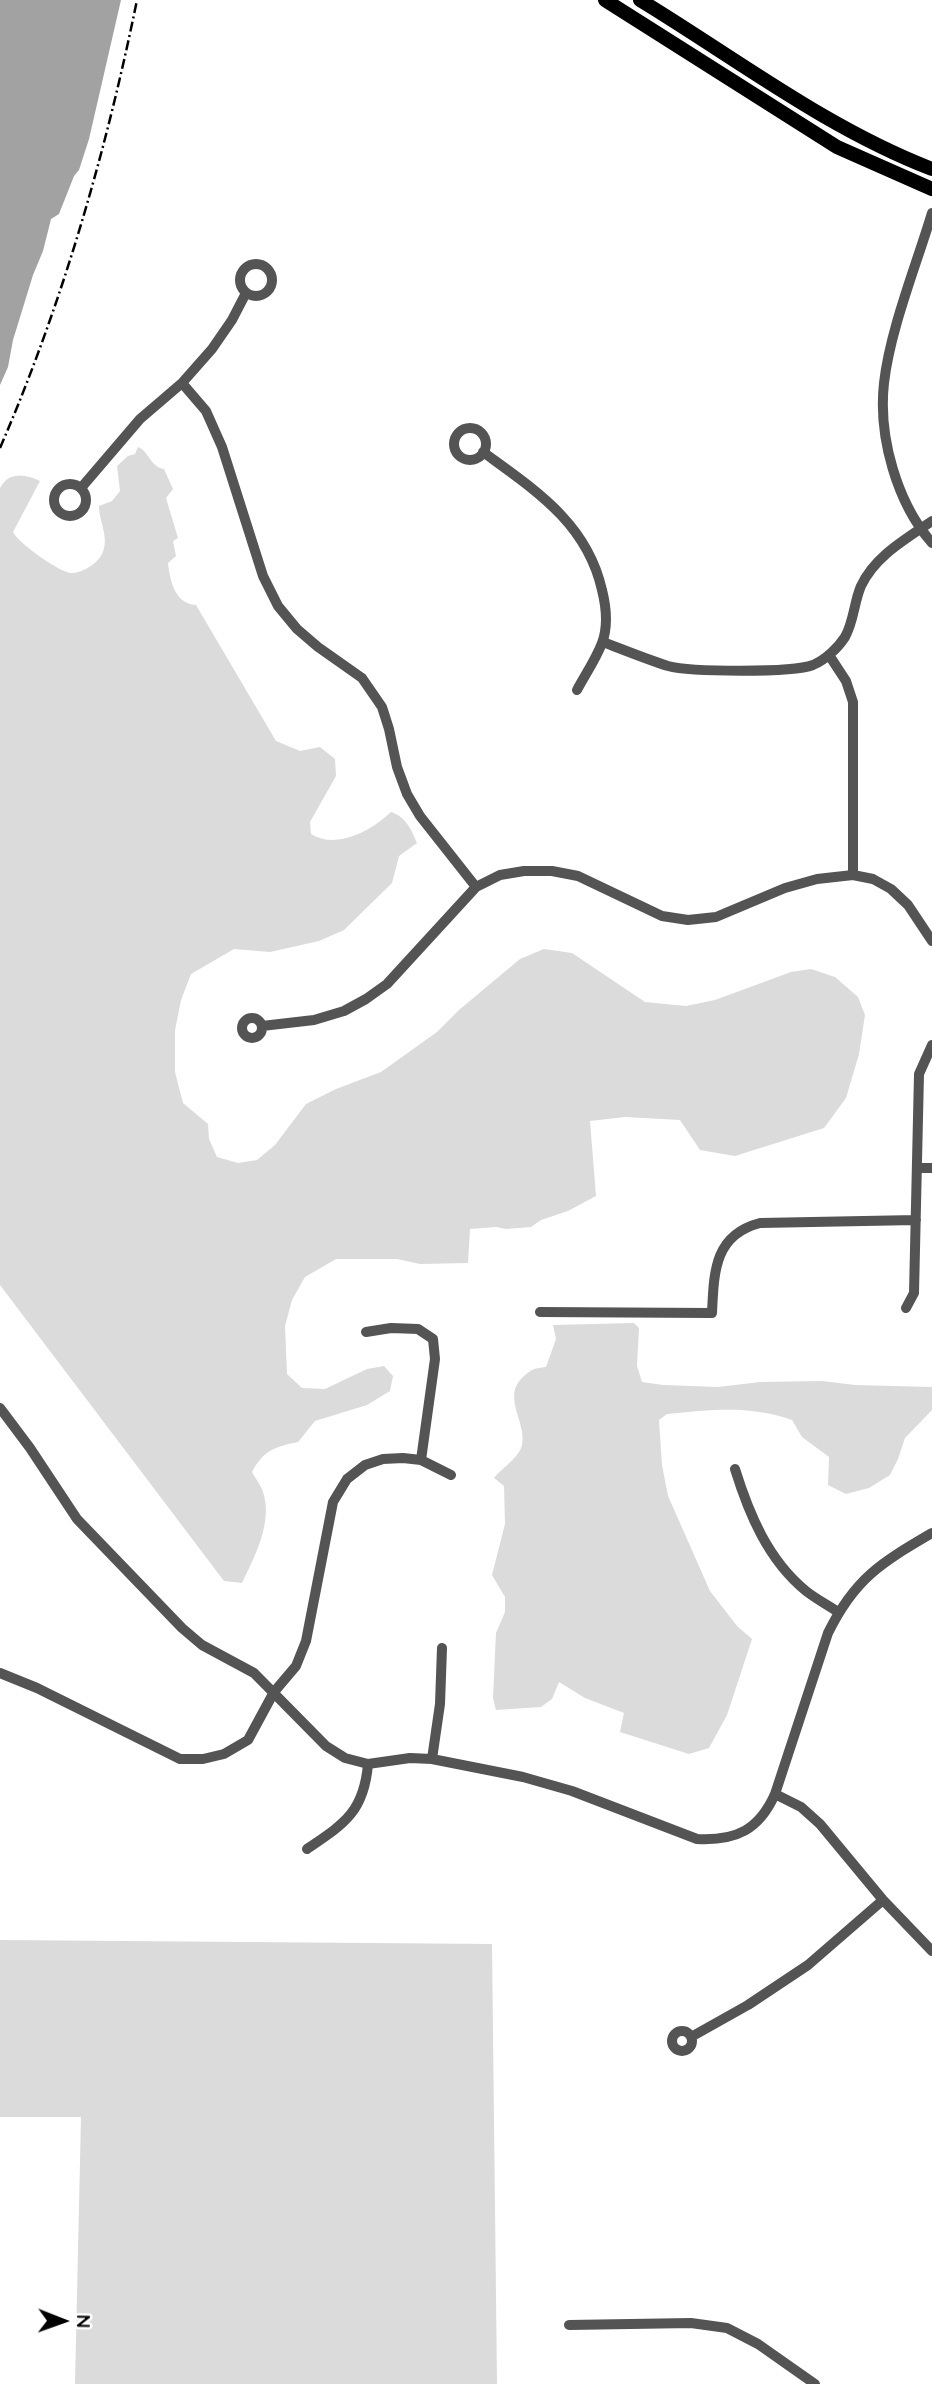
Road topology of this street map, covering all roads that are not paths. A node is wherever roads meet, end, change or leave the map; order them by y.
1 (605, 0) edge
2 (640, 0) edge
3 (692, 54) junction
4 (738, 63) junction
5 (932, 169) edge
6 (932, 189) edge
7 (932, 214) edge
8 (246, 293) dead end
9 (182, 383) junction
10 (483, 452) dead end
11 (82, 488) dead end
12 (932, 521) edge
13 (920, 529) junction
14 (932, 543) edge
15 (603, 642) junction
16 (829, 654) junction
17 (577, 690) dead end
18 (853, 875) junction
19 (476, 887) junction
20 (932, 941) edge
21 (262, 1026) dead end
22 (932, 1045) edge
23 (918, 1168) junction
24 (932, 1168) edge
25 (916, 1220) junction
26 (906, 1308) dead end
27 (540, 1312) dead end
28 (366, 1332) dead end
29 (0, 1408) edge
30 (421, 1460) junction
31 (735, 1469) dead end
32 (450, 1475) dead end
33 (932, 1533) edge
34 (838, 1612) junction
35 (442, 1648) dead end
36 (0, 1673) edge
37 (274, 1692) junction
38 (432, 1759) junction
39 (368, 1764) junction
40 (775, 1794) junction
41 (307, 1849) dead end
42 (883, 1900) junction
43 (932, 1951) edge
44 (691, 2037) dead end
45 (569, 2326) dead end
46 (815, 2384) edge

1 - 3 main road
2 - 4 main road
3 - 4 main road
3 - 6 main road
4 - 5 main road
7 - 13 street
8 - 9 street
9 - 11 street
9 - 19 street
10 - 15 street
12 - 13 street
13 - 14 street
13 - 16 street
15 - 16 street
15 - 17 street
16 - 18 street
18 - 19 street
18 - 20 street
19 - 21 street
22 - 23 street
23 - 24 street
23 - 25 street
25 - 26 street
25 - 27 street
28 - 30 street
29 - 37 street
30 - 32 street
30 - 37 street
31 - 34 street
33 - 34 street
34 - 40 street
35 - 38 street
36 - 37 street
37 - 39 street
38 - 39 street
38 - 40 street
39 - 41 street
40 - 42 street
42 - 43 street
42 - 44 street
45 - 46 street

